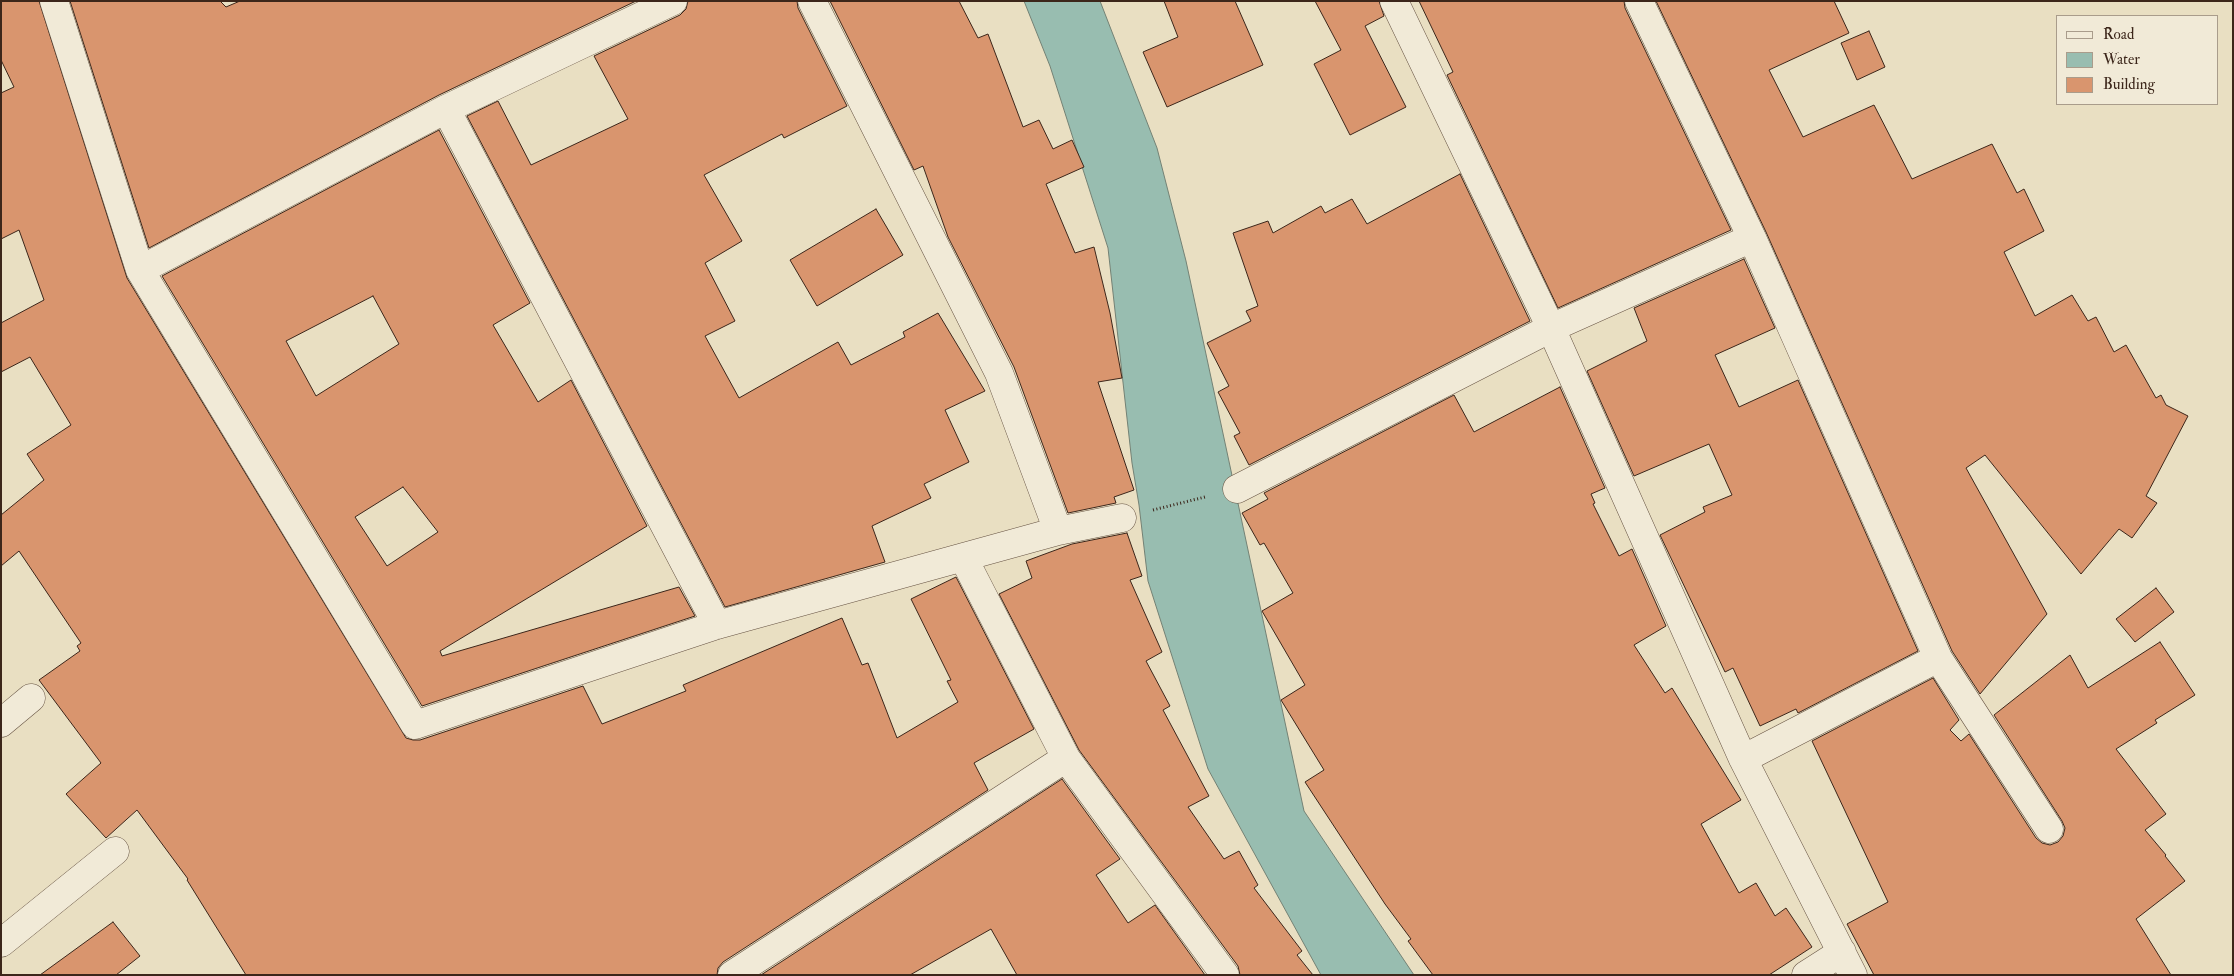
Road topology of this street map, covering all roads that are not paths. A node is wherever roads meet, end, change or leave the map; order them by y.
1 (54, 1) edge
2 (673, 1) edge
3 (812, 1) edge
4 (1394, 1) edge
5 (1639, 1) edge
6 (446, 109) junction
7 (1752, 238) junction
8 (140, 270) junction
9 (1551, 328) junction
10 (1238, 489) road end
11 (1122, 518) road end
12 (1058, 531) junction
13 (963, 557) junction
14 (717, 625) junction
15 (1938, 658) junction
16 (31, 698) dead end
17 (1, 723) edge
18 (1066, 758) junction
19 (1743, 759) junction
20 (2049, 829) dead end
21 (116, 851) dead end
22 (1, 943) edge
23 (1848, 963) edge
24 (732, 975) edge
25 (1225, 975) edge
26 (1806, 975) edge

1 - 8 street
2 - 6 street
3 - 12 street
4 - 9 street
5 - 7 street
6 - 8 street
6 - 14 street
7 - 9 street
7 - 15 street
8 - 14 street
9 - 10 street
9 - 19 street
11 - 12 street
12 - 13 street
13 - 14 street
13 - 18 street
15 - 19 street
15 - 20 street
16 - 17 street
18 - 24 street
18 - 25 street
19 - 23 street
21 - 22 street
23 - 26 street

